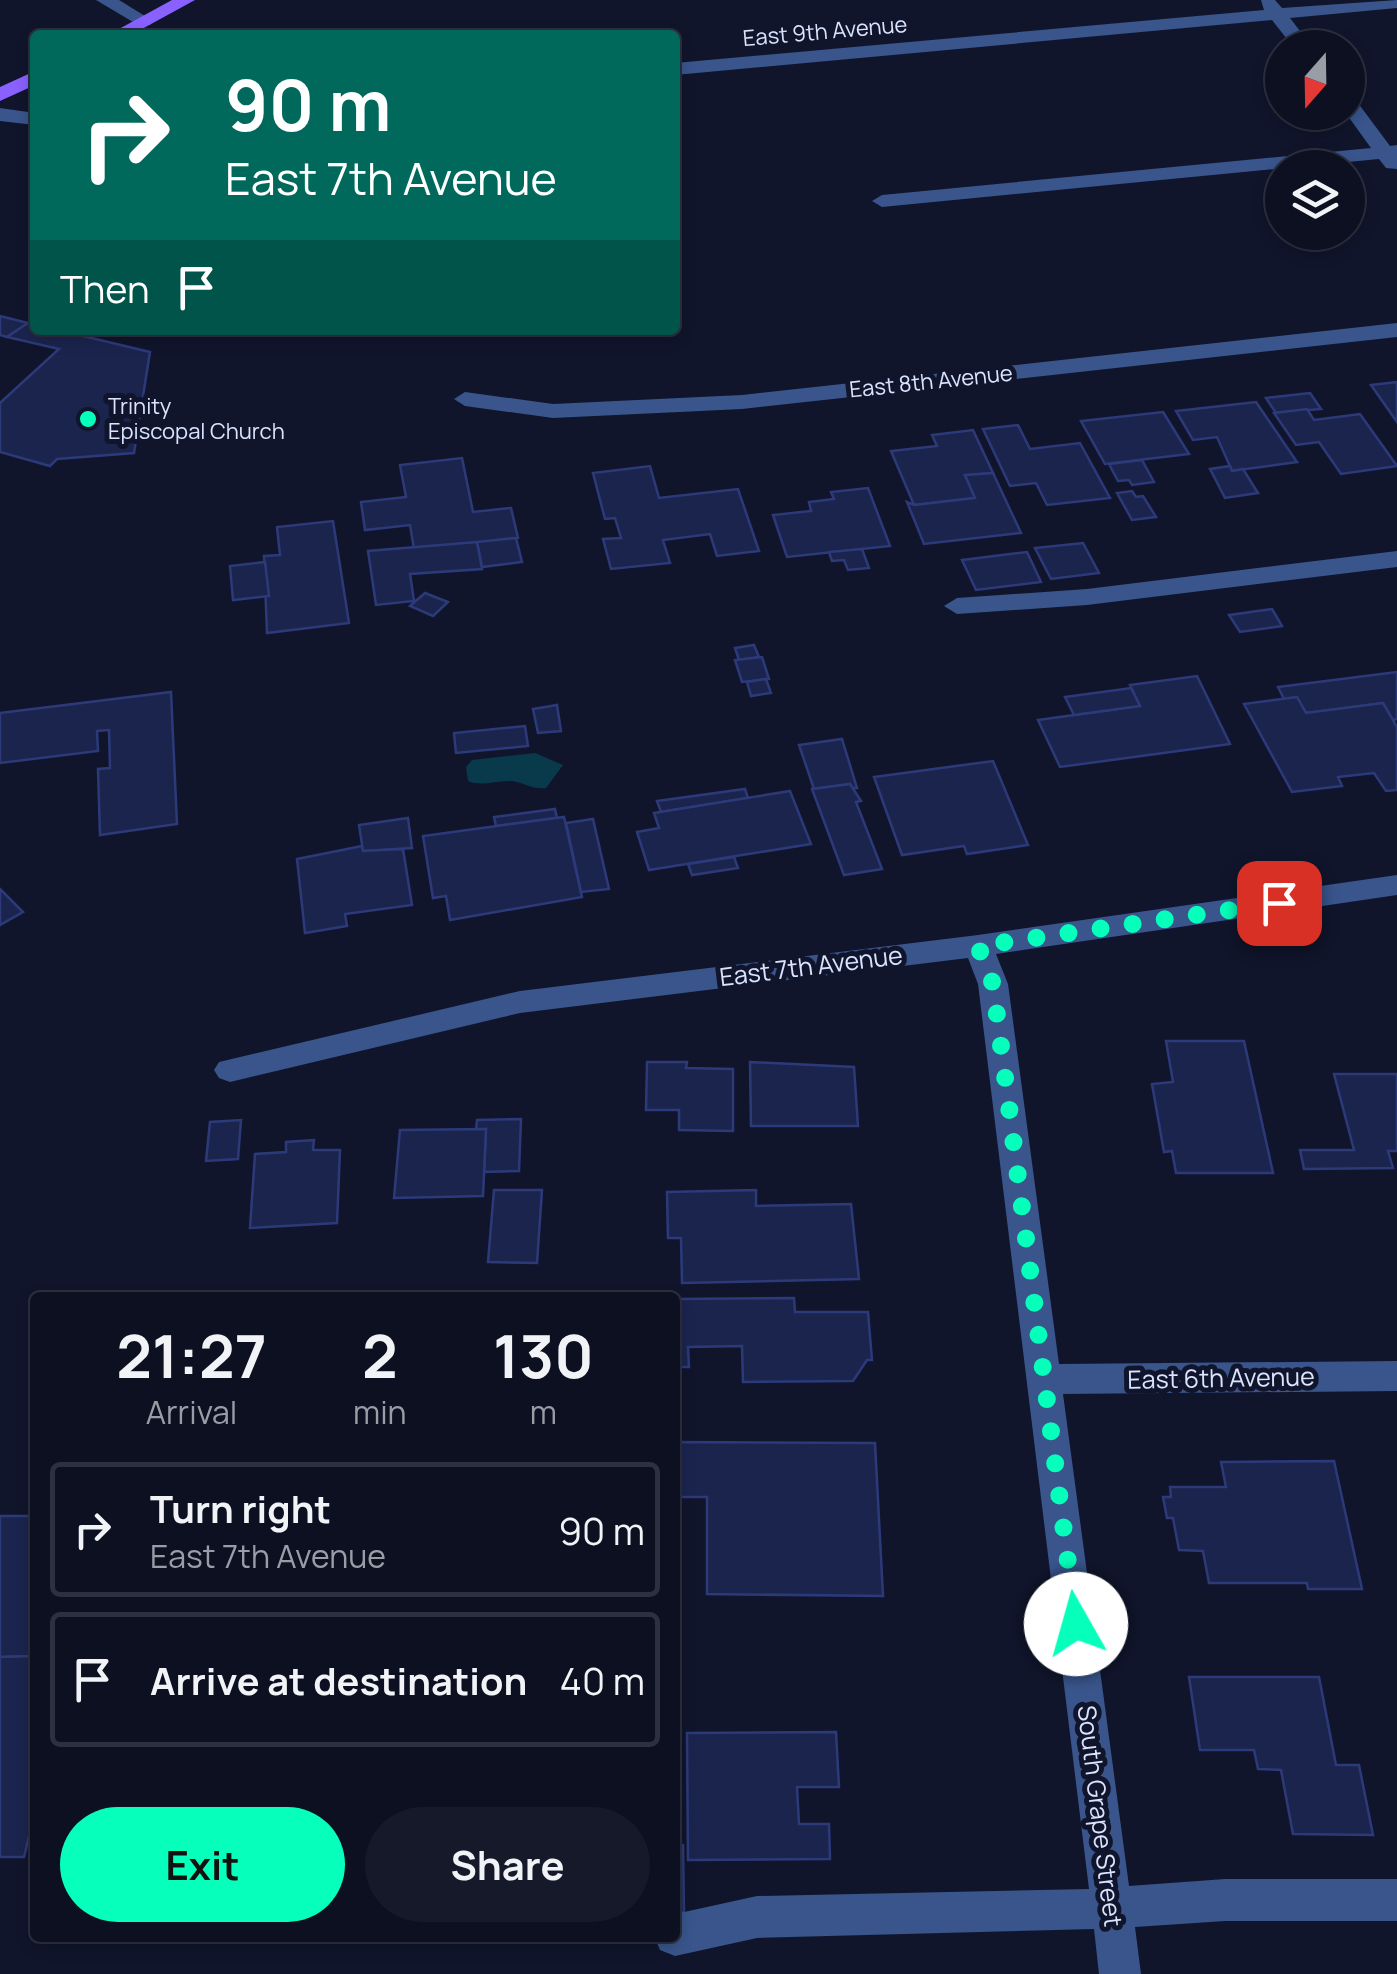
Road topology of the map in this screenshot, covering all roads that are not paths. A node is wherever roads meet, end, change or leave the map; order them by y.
1 (105, 0) edge
2 (186, 0) edge
3 (1397, 3) edge
4 (1272, 7) edge
5 (144, 22) junction
6 (127, 30) edge
7 (1290, 30) edge
8 (680, 68) edge
9 (30, 80) edge
10 (0, 95) edge
11 (0, 114) edge
12 (30, 119) edge
13 (1365, 122) edge
14 (1391, 151) edge
15 (1397, 171) edge
16 (882, 201) dead end
17 (1397, 330) edge
18 (465, 399) dead end
19 (1397, 559) edge
20 (957, 606) dead end
21 (1397, 885) edge
22 (978, 946) junction
23 (230, 1070) dead end
24 (1397, 1376) edge
25 (1044, 1379) junction
26 (1397, 1900) edge
27 (1112, 1908) junction
28 (680, 1934) edge
29 (1120, 1974) edge

1 - 5 street
2 - 5 main road
3 - 4 street, East 9th Avenue
4 - 7 street
4 - 8 street, East 9th Avenue
5 - 6 main road
9 - 10 main road
11 - 12 street
13 - 14 street
14 - 15 street
14 - 16 street
17 - 18 street, East 8th Avenue
19 - 20 street
21 - 22 street, East 7th Avenue
22 - 23 street, East 7th Avenue
22 - 25 street, South Grape Street
24 - 25 street, East 6th Avenue
25 - 27 street, South Grape Street
26 - 27 street
27 - 28 street
27 - 29 street, South Grape Street

